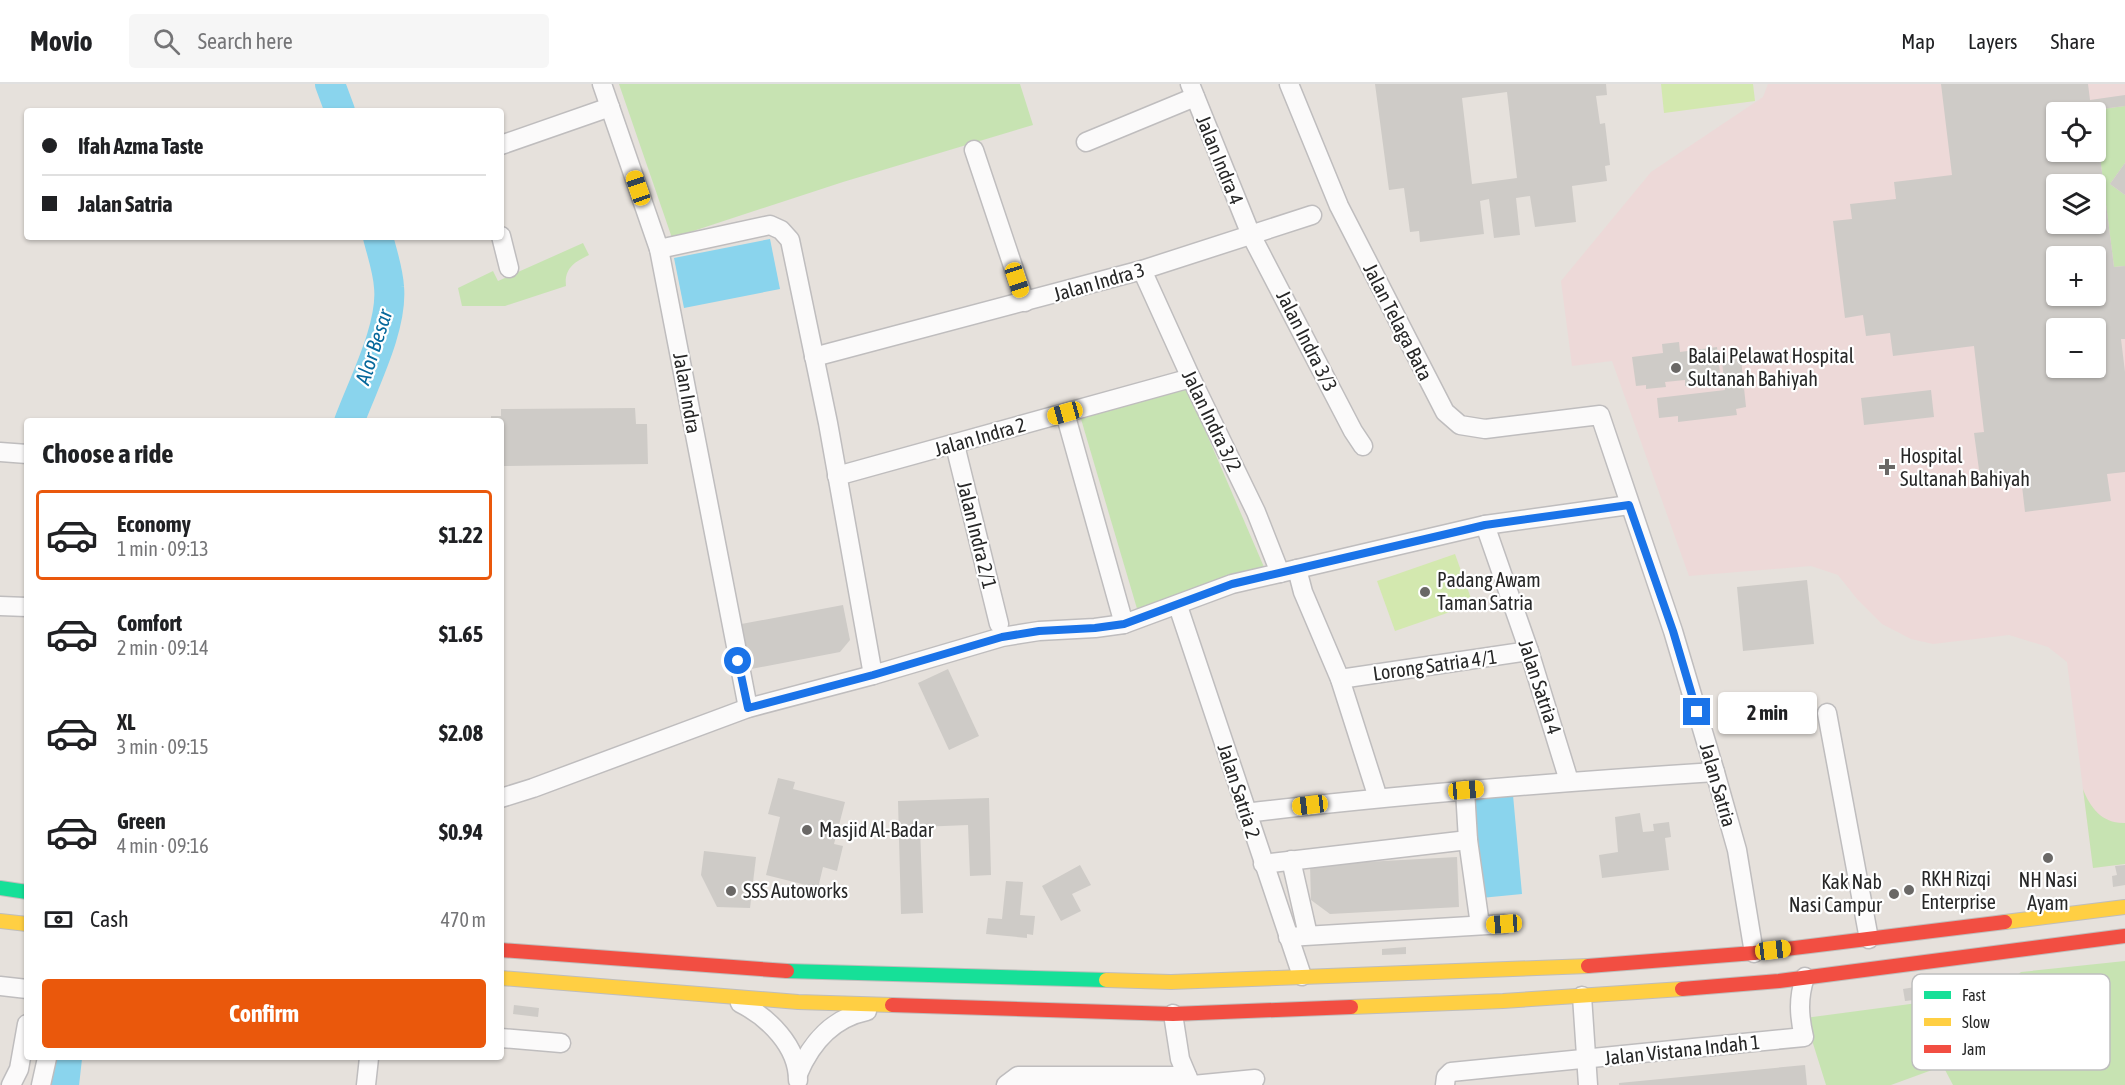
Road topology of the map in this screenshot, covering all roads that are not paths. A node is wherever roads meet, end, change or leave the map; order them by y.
1 (602, 84) edge
2 (1289, 84) edge
3 (1192, 90) edge
4 (610, 107) junction
5 (1086, 142) dead end
6 (504, 144) edge
7 (974, 150) dead end
8 (1312, 215) dead end
9 (1251, 235) junction
10 (502, 240) edge
11 (659, 249) junction
12 (509, 268) dead end
13 (1142, 270) junction
14 (1025, 302) junction
15 (814, 357) junction
16 (1191, 378) junction
17 (1065, 413) junction
18 (1600, 415) joint
19 (955, 445) junction
20 (1363, 446) dead end
21 (0, 452) edge
22 (24, 454) edge
23 (837, 476) junction
24 (1629, 505) junction
25 (1485, 525) junction
26 (1288, 571) junction
27 (0, 606) edge
28 (1178, 606) junction
29 (24, 607) edge
30 (999, 624) dead end
31 (1124, 624) junction
32 (1530, 651) junction
33 (873, 675) junction
34 (1340, 679) junction
35 (748, 708) junction
36 (1827, 713) dead end
37 (1715, 772) junction
38 (1569, 781) junction
39 (1466, 790) junction
40 (504, 797) edge
41 (1378, 798) junction
42 (1246, 813) junction
43 (1468, 840) junction
44 (1291, 860) junction
45 (1263, 864) junction
46 (0, 888) edge
47 (24, 892) edge
48 (2125, 907) edge
49 (0, 921) edge
50 (24, 924) edge
51 (1504, 924) dead end
52 (1480, 925) junction
53 (1308, 935) junction
54 (2125, 936) edge
55 (1288, 937) junction
56 (504, 939) edge
57 (1869, 939) junction
58 (504, 950) edge
59 (1754, 953) junction
60 (546, 955) junction
61 (1302, 976) junction
62 (1805, 977) junction
63 (504, 978) edge
64 (0, 986) edge
65 (24, 989) edge
66 (1582, 996) junction
67 (726, 997) junction
68 (902, 1006) junction
69 (1173, 1014) junction
70 (504, 1038) edge
71 (24, 1041) edge
72 (561, 1043) dead end
73 (47, 1060) edge
74 (369, 1060) edge
75 (1585, 1060) junction
76 (798, 1079) edge
77 (1255, 1079) dead end
78 (1190, 1082) edge
79 (1445, 1083) edge
80 (11, 1085) edge
81 (42, 1085) edge
82 (366, 1085) edge
83 (1006, 1085) edge
84 (1588, 1085) edge

1 - 4 street, Jalan Indra
2 - 18 street, Jalan Telaga Bata
3 - 5 street
3 - 9 street, Jalan Indra 4
4 - 6 street
4 - 11 street, Jalan Indra
7 - 14 street
8 - 9 street, Jalan Indra 3
9 - 13 street, Jalan Indra 3
9 - 20 street, Jalan Indra 3/3
10 - 12 street
11 - 15 street
11 - 35 street, Jalan Indra
13 - 14 street, Jalan Indra 3
13 - 16 street, Jalan Indra 3/2
14 - 15 street, Jalan Indra 3
15 - 23 street
16 - 17 street, Jalan Indra 2
16 - 26 street, Jalan Indra 3/2
17 - 19 street, Jalan Indra 2
17 - 31 street
18 - 24 street, Jalan Satria
19 - 23 street, Jalan Indra 2
19 - 30 street, Jalan Indra 2/1
21 - 22 street
23 - 33 street
24 - 25 street
24 - 37 street, Jalan Satria
25 - 26 street
25 - 32 street, Jalan Satria 4
26 - 28 street
26 - 34 street, Jalan Indra 3/2
27 - 29 street
28 - 31 street
28 - 42 street, Jalan Satria 2
31 - 33 street
32 - 34 street, Lorong Satria 4/1
32 - 38 street, Jalan Satria 4
33 - 35 street
34 - 41 street, Jalan Indra 3/2
35 - 40 street
36 - 57 street
37 - 38 street
37 - 59 street, Jalan Satria
38 - 39 street
39 - 41 street
39 - 43 street
41 - 42 street
42 - 45 street, Jalan Satria 2
43 - 44 street
43 - 52 street
44 - 45 street
44 - 53 street
45 - 55 street, Jalan Satria 2
46 - 47 highway
48 - 57 highway
49 - 50 highway
51 - 52 street
52 - 53 street
53 - 55 street
54 - 62 highway
55 - 61 street, Jalan Satria 2
56 - 60 street
57 - 59 highway
58 - 60 highway
59 - 61 highway
60 - 61 highway
62 - 66 highway
62 - 75 street, Jalan Vistana Indah 1
63 - 67 highway
64 - 65 street
66 - 69 highway
66 - 75 street
67 - 68 highway
67 - 76 street
68 - 69 highway
68 - 76 street
69 - 78 street
70 - 72 street
71 - 80 street
73 - 81 street
74 - 82 street
75 - 79 street
75 - 84 street, Jalan Vistana Indah 1
77 - 78 street
78 - 83 street

